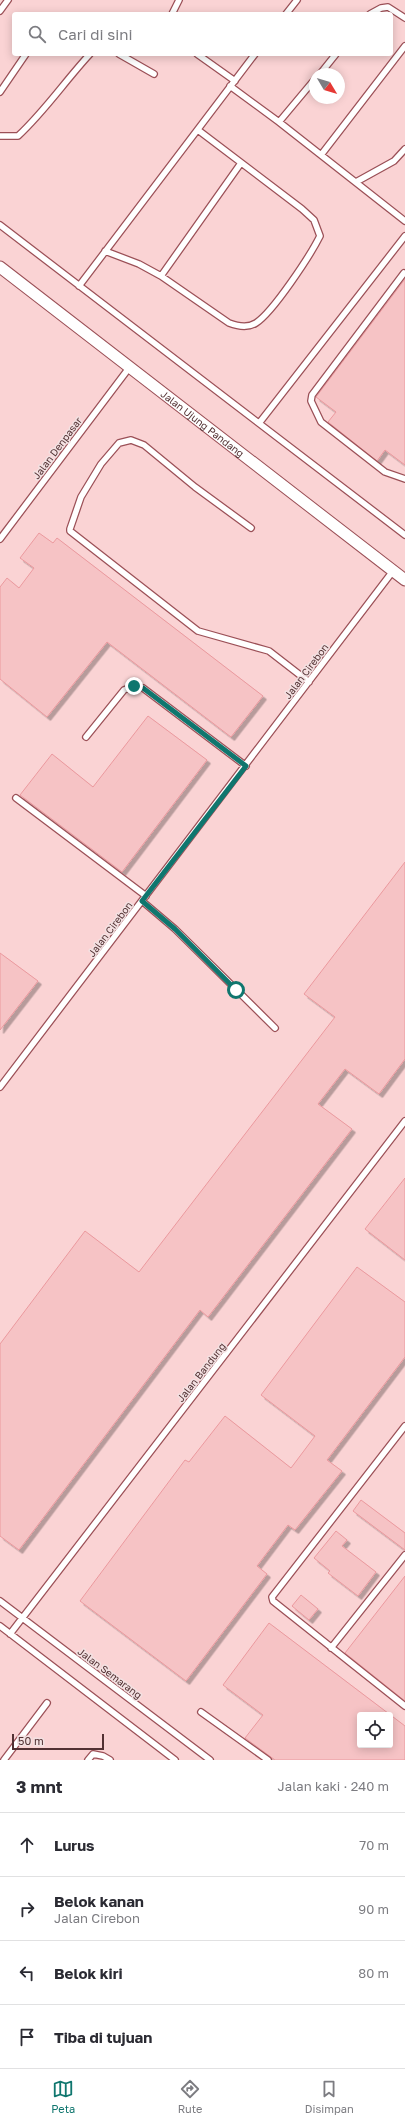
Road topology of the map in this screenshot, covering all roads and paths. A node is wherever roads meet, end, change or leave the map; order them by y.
1 (8, 0) edge
2 (179, 0) edge
3 (297, 0) edge
4 (0, 11) edge
5 (173, 12) edge
6 (288, 12) edge
7 (374, 12) edge
8 (405, 18) edge
9 (405, 46) edge
10 (25, 56) edge
11 (88, 56) edge
12 (122, 56) edge
13 (200, 56) edge
14 (254, 56) edge
15 (334, 56) edge
16 (325, 68) edge
17 (154, 74) dead end
18 (235, 81) junction
19 (230, 86) junction
20 (309, 86) edge
21 (0, 92) edge
22 (279, 122) junction
23 (198, 130) junction
24 (0, 136) edge
25 (405, 148) edge
26 (321, 155) junction
27 (241, 163) junction
28 (356, 182) junction
29 (405, 220) edge
30 (0, 225) edge
31 (405, 236) edge
32 (105, 252) junction
33 (0, 267) edge
34 (404, 273) edge
35 (161, 276) junction
36 (79, 286) junction
37 (129, 368) junction
38 (260, 422) junction
39 (405, 479) edge
40 (251, 528) dead end
41 (405, 533) edge
42 (0, 539) edge
43 (393, 571) junction
44 (405, 580) edge
45 (310, 682) junction
46 (86, 737) dead end
47 (246, 766) junction
48 (16, 798) dead end
49 (146, 896) junction
50 (142, 901) junction
51 (274, 1028) dead end
52 (0, 1088) edge
53 (405, 1121) edge
54 (405, 1426) edge
55 (405, 1554) edge
56 (0, 1601) edge
57 (23, 1619) junction
58 (0, 1626) edge
59 (10, 1634) junction
60 (331, 1648) junction
61 (47, 1703) dead end
62 (405, 1706) edge
63 (201, 1712) dead end
64 (4, 1760) edge
65 (88, 1760) edge
66 (110, 1760) edge
67 (175, 1760) edge
68 (210, 1760) edge
69 (268, 1760) edge

1 - 4 lane
2 - 5 lane
3 - 6 lane
7 - 8 lane
9 - 26 lane
10 - 21 lane
11 - 24 lane
12 - 17 lane
13 - 18 lane
14 - 18 lane
15 - 16 lane
18 - 19 lane
19 - 22 lane
19 - 23 lane
20 - 22 lane
22 - 26 lane
23 - 27 lane
23 - 32 lane
25 - 28 lane
26 - 28 lane
27 - 35 lane
27 - 35 lane
28 - 29 lane
30 - 36 lane
31 - 38 lane
32 - 35 lane
32 - 36 lane
33 - 37 street, Jalan Ujung Pandang
34 - 39 lane
36 - 38 lane
37 - 42 lane, Jalan Denpasar
37 - 43 street, Jalan Ujung Pandang
38 - 41 lane
40 - 45 lane
43 - 44 street, Jalan Ujung Pandang
43 - 45 lane, Jalan Cirebon
45 - 47 lane, Jalan Cirebon
46 - 47 lane
47 - 49 lane, Jalan Cirebon
48 - 49 lane
49 - 50 lane, Jalan Cirebon
50 - 51 lane
50 - 52 lane, Jalan Cirebon
53 - 57 lane, Jalan Bandung
54 - 60 lane
55 - 60 lane
56 - 57 lane, Jalan Semarang
57 - 59 lane, Jalan Bandung
57 - 68 lane, Jalan Semarang
58 - 59 lane
59 - 67 lane
60 - 62 lane
61 - 64 lane
63 - 69 lane
65 - 66 lane

